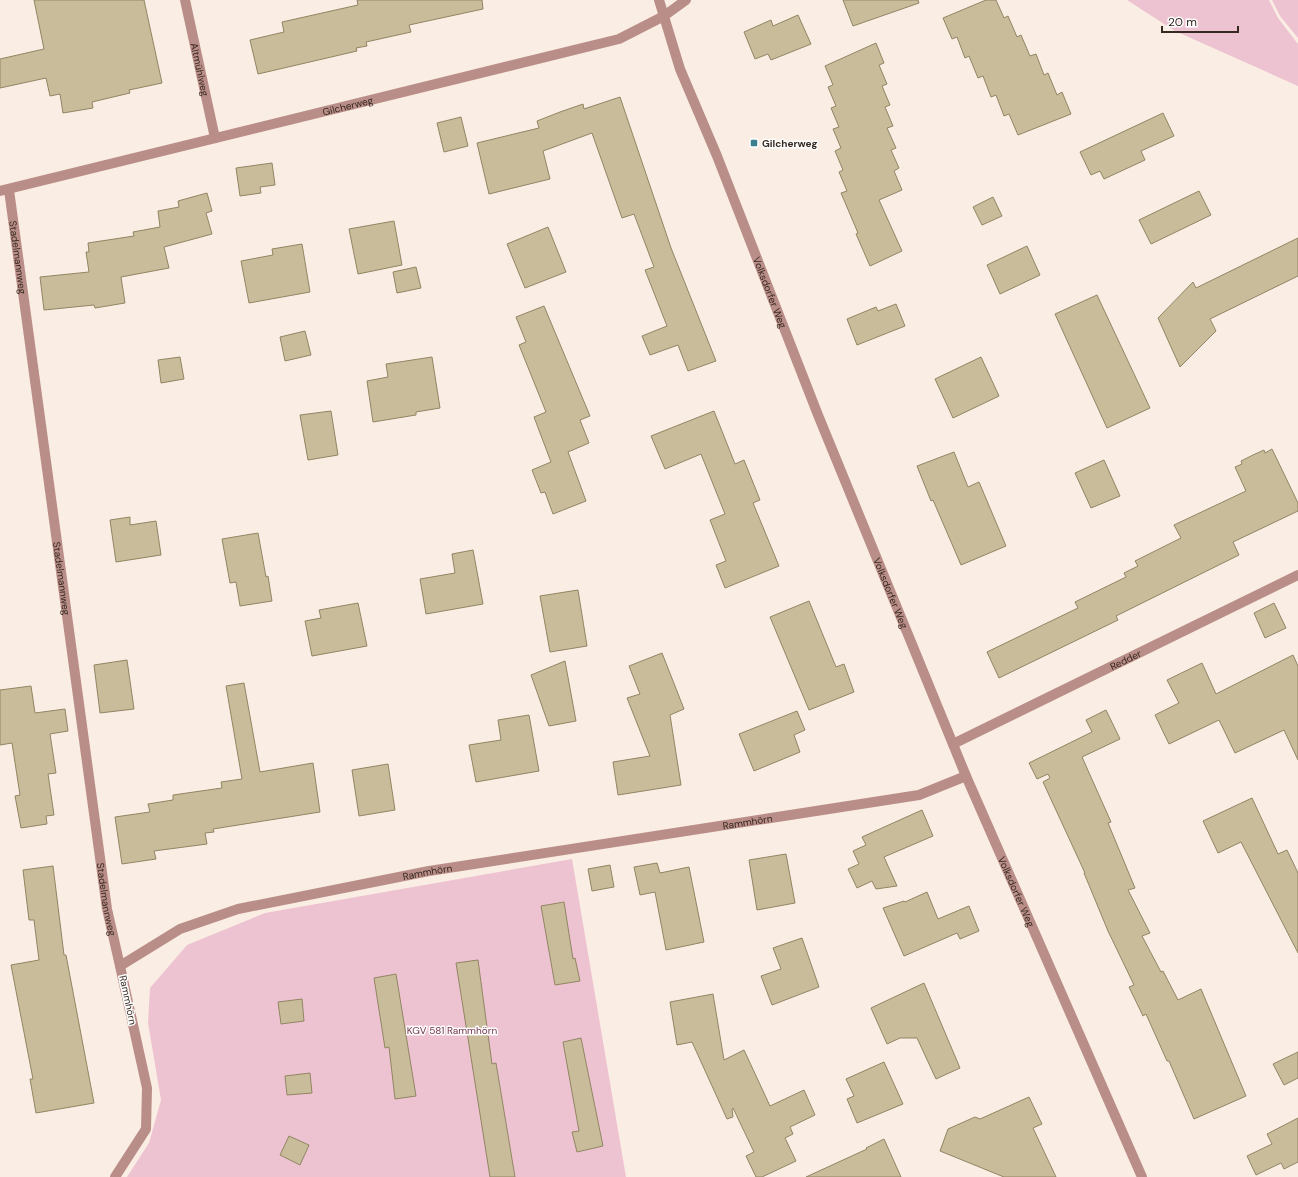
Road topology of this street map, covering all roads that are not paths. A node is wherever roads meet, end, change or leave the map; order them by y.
1 (185, 0) edge
2 (659, 0) edge
3 (686, 0) edge
4 (664, 16) junction
5 (215, 138) junction
6 (4, 190) edge
7 (1298, 575) edge
8 (953, 744) junction
9 (966, 776) junction
10 (120, 966) junction
11 (115, 1177) edge
12 (1142, 1177) edge

1 - 5 street, Altmühlweg
2 - 4 street, Volksdorfer Weg
3 - 4 street, Gilcherweg
4 - 5 street, Gilcherweg
4 - 8 street, Volksdorfer Weg
5 - 6 street, Gilcherweg
6 - 10 street, Stadelmannweg
7 - 8 street, Redder
8 - 9 street, Volksdorfer Weg
9 - 10 street, Rammhörn
9 - 12 street, Volksdorfer Weg
10 - 11 street, Rammhörn

